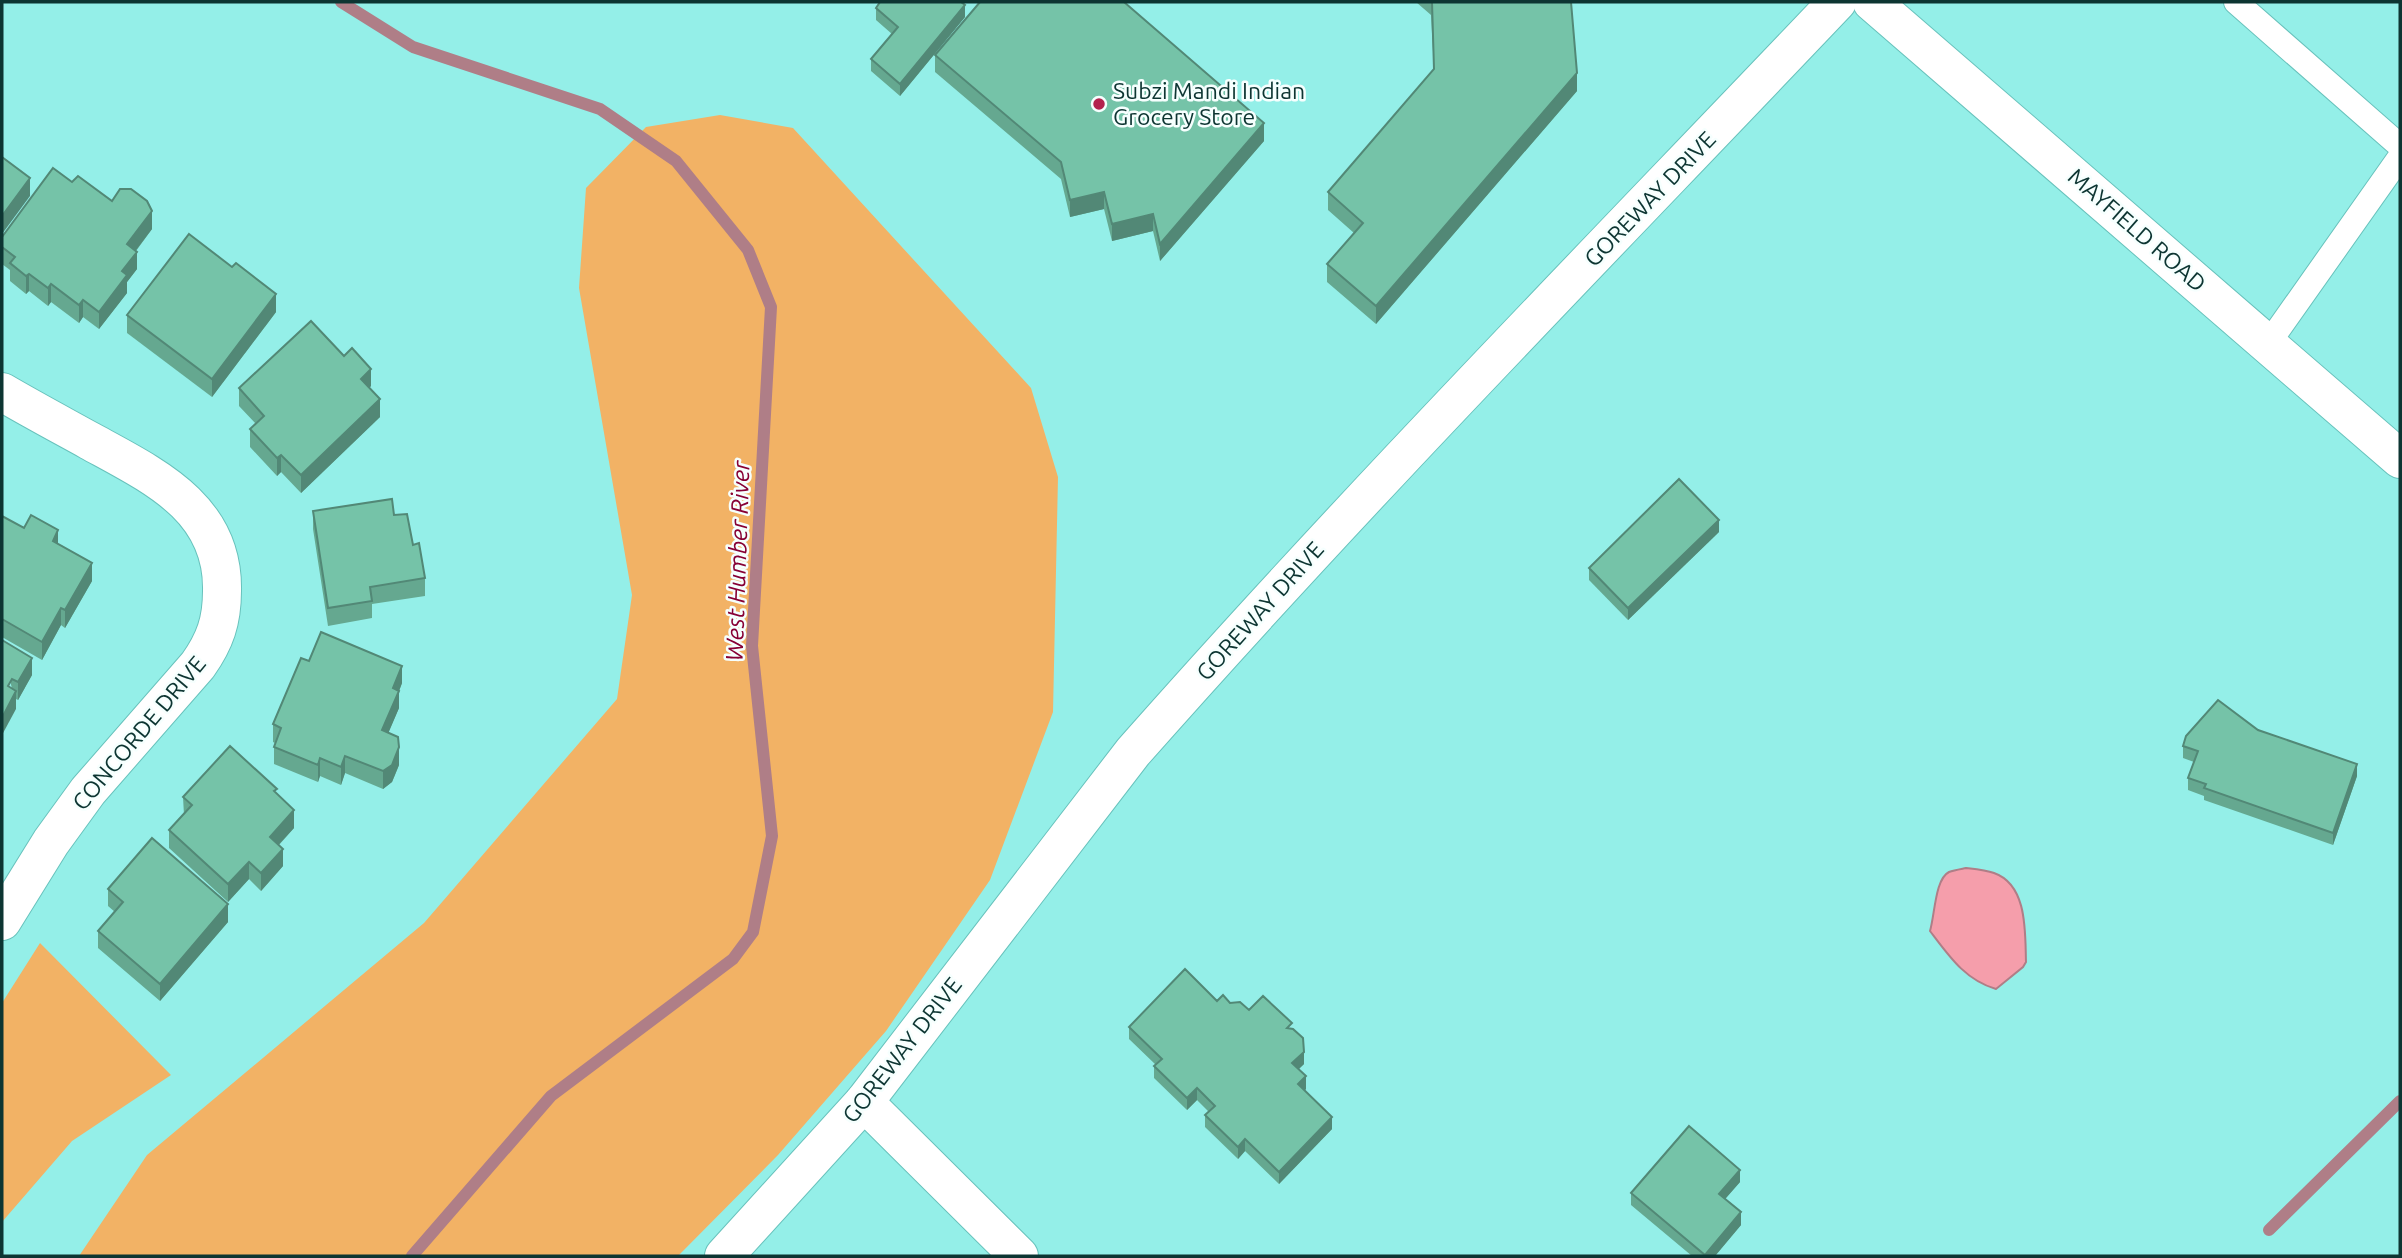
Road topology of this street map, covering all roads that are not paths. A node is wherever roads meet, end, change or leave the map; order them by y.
1 (1838, 2) edge
2 (1872, 2) edge
3 (2236, 2) edge
4 (2400, 146) edge
5 (2400, 157) edge
6 (2268, 344) junction
7 (2, 392) edge
8 (2400, 459) edge
9 (2, 921) edge
10 (864, 1102) junction
11 (724, 1256) edge
12 (1019, 1256) edge

1 - 10 street, GOREWAY DRIVE
2 - 6 street, MAYFIELD ROAD
3 - 4 lane
5 - 6 lane
6 - 8 street, MAYFIELD ROAD
7 - 9 street, CONCORDE DRIVE
10 - 11 street, GOREWAY DRIVE
10 - 12 street

